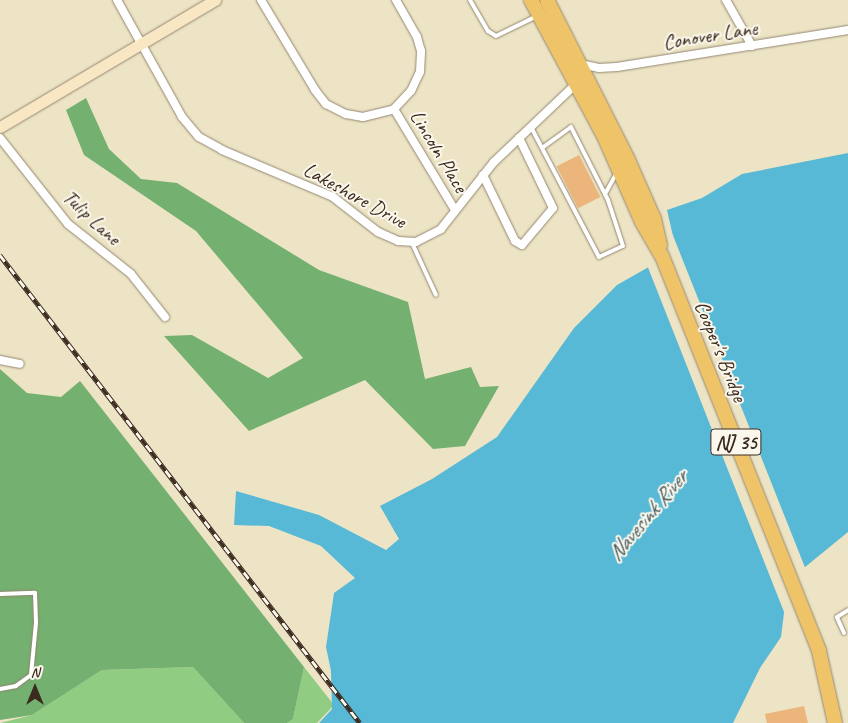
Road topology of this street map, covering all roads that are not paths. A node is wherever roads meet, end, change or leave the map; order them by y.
1 (117, 0) edge
2 (215, 0) edge
3 (262, 0) edge
4 (396, 0) edge
5 (470, 0) edge
6 (531, 0) edge
7 (547, 0) edge
8 (726, 0) edge
9 (539, 15) junction
10 (848, 30) edge
11 (141, 44) junction
12 (752, 46) junction
13 (578, 63) junction
14 (576, 84) junction
15 (394, 110) junction
16 (0, 127) edge
17 (531, 127) junction
18 (0, 138) edge
19 (519, 138) junction
20 (543, 147) junction
21 (620, 168) junction
22 (483, 175) junction
23 (605, 194) junction
24 (455, 210) junction
25 (412, 243) junction
26 (662, 256) junction
27 (436, 295) dead end
28 (165, 317) dead end
29 (0, 360) edge
30 (20, 364) dead end
31 (0, 594) edge
32 (848, 610) edge
33 (844, 633) dead end
34 (0, 689) edge
35 (835, 723) edge

1 - 11 street, Lakeshore Drive
2 - 11 main road
3 - 15 street
4 - 15 street
5 - 9 lane
6 - 9 highway, NJ 35
7 - 13 highway, NJ 35
8 - 12 street
9 - 14 highway, NJ 35
10 - 12 street, Conover Lane
11 - 16 main road
11 - 25 street, Lakeshore Drive
12 - 13 street, Conover Lane
13 - 26 highway, NJ 35
14 - 17 street, Lakeshore Drive
14 - 21 highway, NJ 35
15 - 24 street, Lincoln Place
17 - 19 street, Lakeshore Drive
17 - 20 lane
18 - 28 street, Tulip Lane
19 - 22 street, Lakeshore Drive
19 - 22 street
20 - 23 lane
20 - 23 lane
21 - 23 lane
21 - 26 highway, NJ 35
22 - 24 street, Lakeshore Drive
24 - 25 street, Lakeshore Drive
25 - 27 lane
26 - 35 highway, Cooper's Bridge / NJ 35
29 - 30 street
31 - 34 lane
32 - 33 lane

